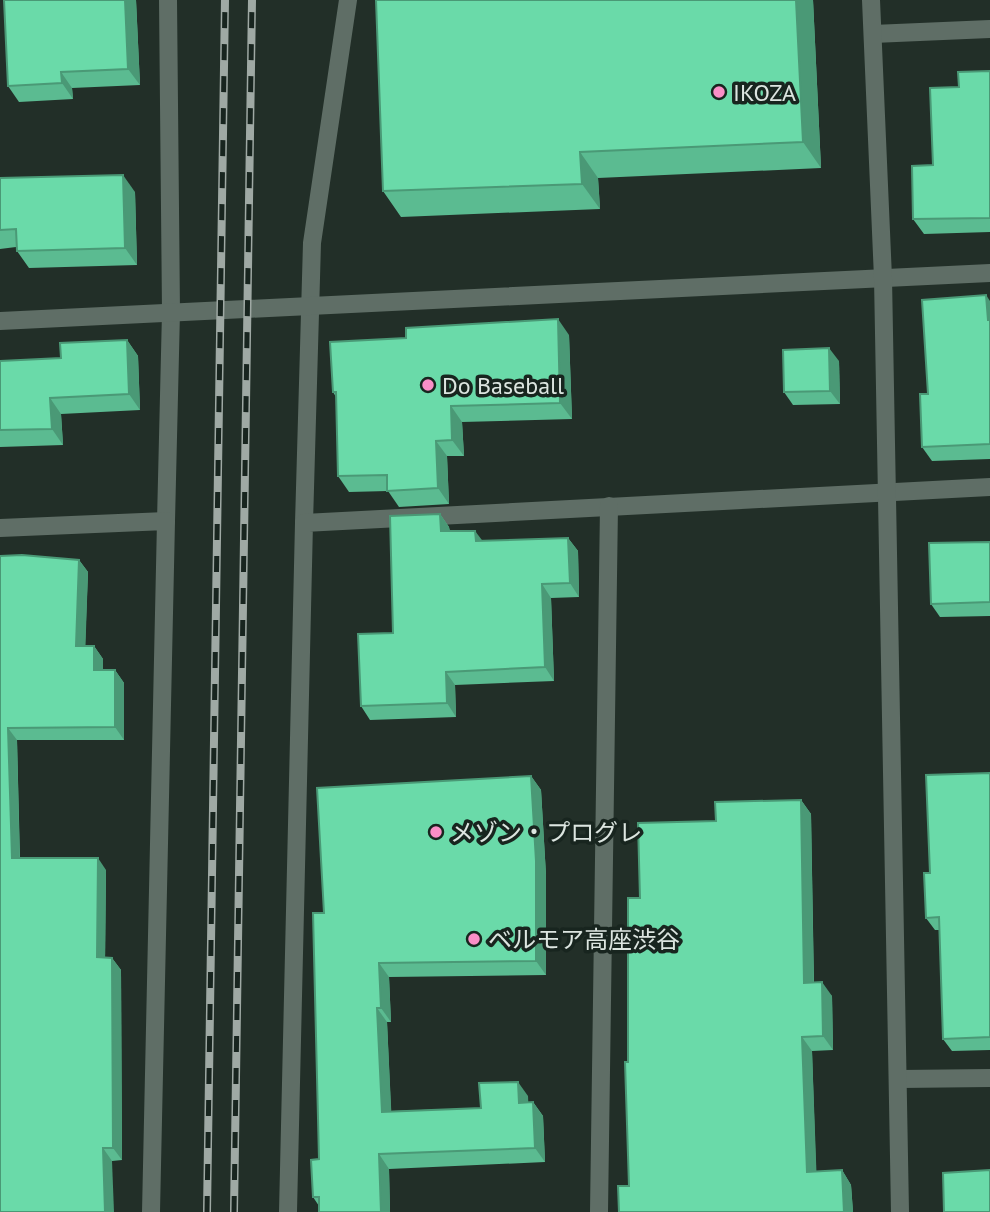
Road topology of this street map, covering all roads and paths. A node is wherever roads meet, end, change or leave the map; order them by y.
1 (169, 0) edge
2 (348, 0) edge
3 (871, 0) edge
4 (990, 29) edge
5 (873, 34) junction
6 (990, 273) edge
7 (883, 278) junction
8 (310, 306) junction
9 (172, 312) junction
10 (0, 321) edge
11 (990, 486) edge
12 (888, 491) junction
13 (609, 506) junction
14 (166, 521) junction
15 (304, 523) junction
16 (0, 528) edge
17 (990, 1078) edge
18 (900, 1079) junction
19 (151, 1212) edge
20 (288, 1212) edge
21 (600, 1212) edge
22 (900, 1212) edge

1 - 9 street
2 - 8 street
3 - 5 street
4 - 5 street
5 - 7 street
6 - 7 street
7 - 8 street
7 - 12 street
8 - 9 street
8 - 15 street
9 - 10 street
9 - 14 street
11 - 12 street
12 - 13 street
12 - 18 street
13 - 15 street
13 - 21 street
14 - 16 street
14 - 19 street
15 - 20 street
17 - 18 street
18 - 22 street

